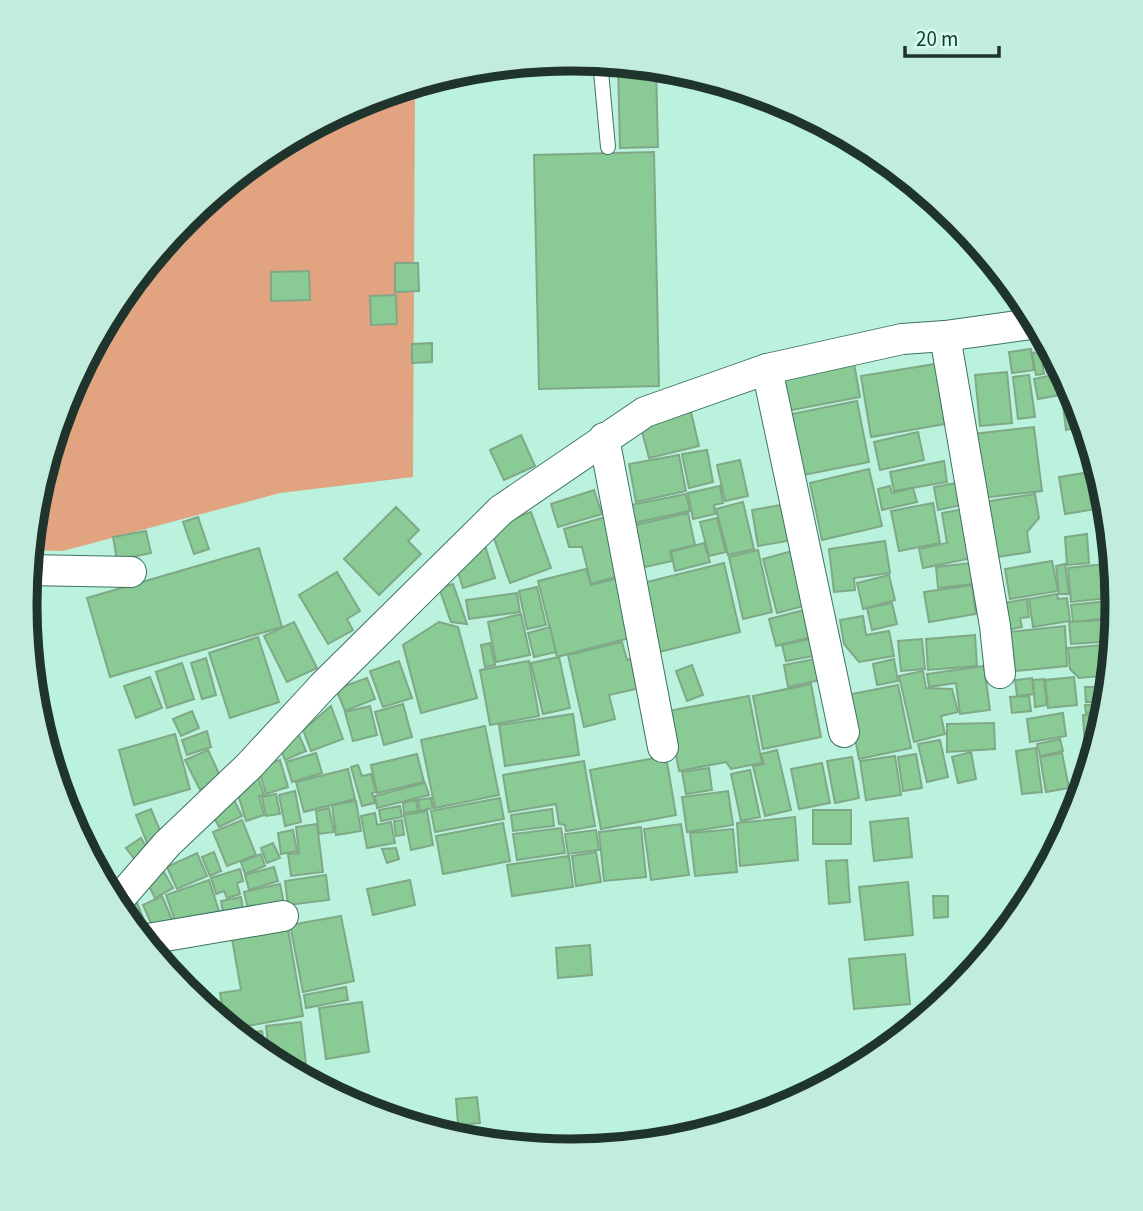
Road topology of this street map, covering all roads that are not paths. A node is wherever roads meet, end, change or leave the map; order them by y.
1 (601, 72) edge
2 (608, 147) dead end
3 (1027, 325) edge
4 (945, 336) junction
5 (767, 369) junction
6 (604, 438) junction
7 (38, 570) edge
8 (131, 572) dead end
9 (1000, 673) dead end
10 (844, 732) dead end
11 (663, 747) dead end
12 (122, 896) edge
13 (283, 916) dead end
14 (153, 938) edge

1 - 2 lane
3 - 4 street
4 - 5 street
4 - 9 street
5 - 6 street
5 - 10 street
6 - 11 street
6 - 12 street
7 - 8 street
13 - 14 street

